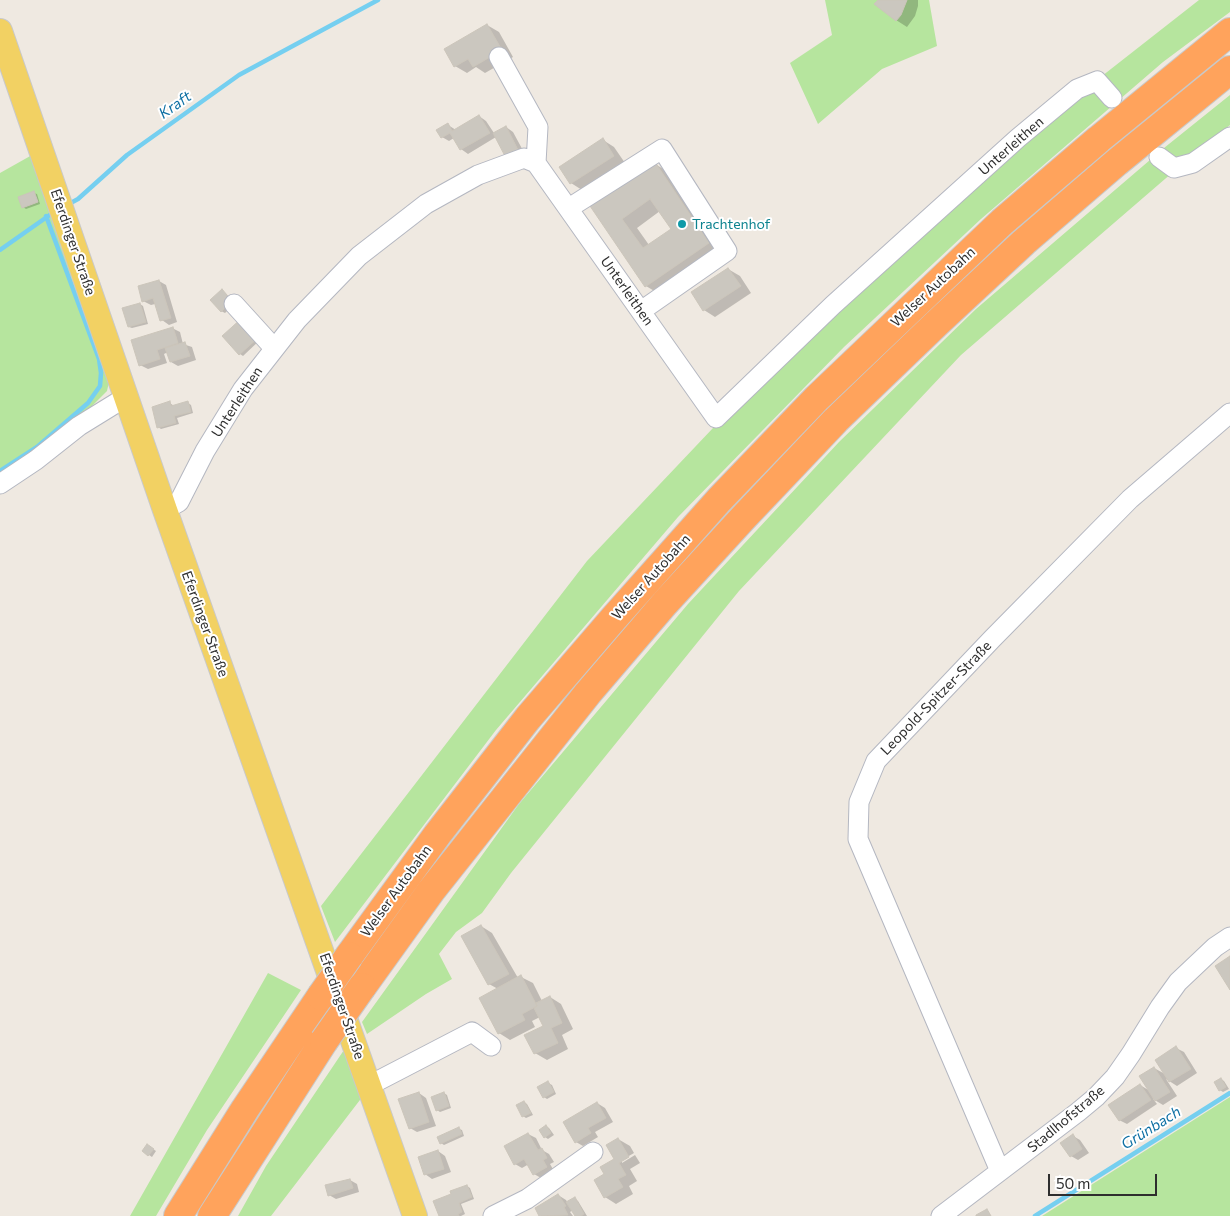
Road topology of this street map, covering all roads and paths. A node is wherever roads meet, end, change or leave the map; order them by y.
1 (0, 31) edge
2 (1230, 32) edge
3 (499, 57) dead end
4 (1230, 70) edge
5 (1112, 98) dead end
6 (1230, 137) edge
7 (1159, 157) dead end
8 (536, 163) junction
9 (569, 208) junction
10 (234, 304) dead end
11 (641, 311) junction
12 (274, 348) junction
13 (126, 397) junction
14 (1230, 413) edge
15 (0, 484) edge
16 (165, 510) junction
17 (1230, 937) edge
18 (491, 1046) dead end
19 (370, 1085) junction
20 (593, 1152) dead end
21 (1000, 1171) junction
22 (178, 1216) edge
23 (212, 1216) edge
24 (415, 1216) edge
25 (493, 1216) edge
26 (941, 1216) edge

1 - 13 main road, Eferdinger Straße
2 - 22 highway, Welser Autobahn, bridge
3 - 8 street
4 - 23 highway, Welser Autobahn, bridge
5 - 11 street, Unterleithen
6 - 7 street
8 - 9 street, Unterleithen
8 - 12 street, Unterleithen
9 - 11 street, Unterleithen
9 - 11 street
10 - 12 street
12 - 16 street, Unterleithen
13 - 15 street
13 - 16 main road, Eferdinger Straße
14 - 21 street, Leopold-Spitzer-Straße
16 - 19 main road, Eferdinger Straße
17 - 21 street, Stadlhofstraße
18 - 19 street
19 - 24 main road, Eferdinger Straße
20 - 25 street
21 - 26 street, Stadlhofstraße

